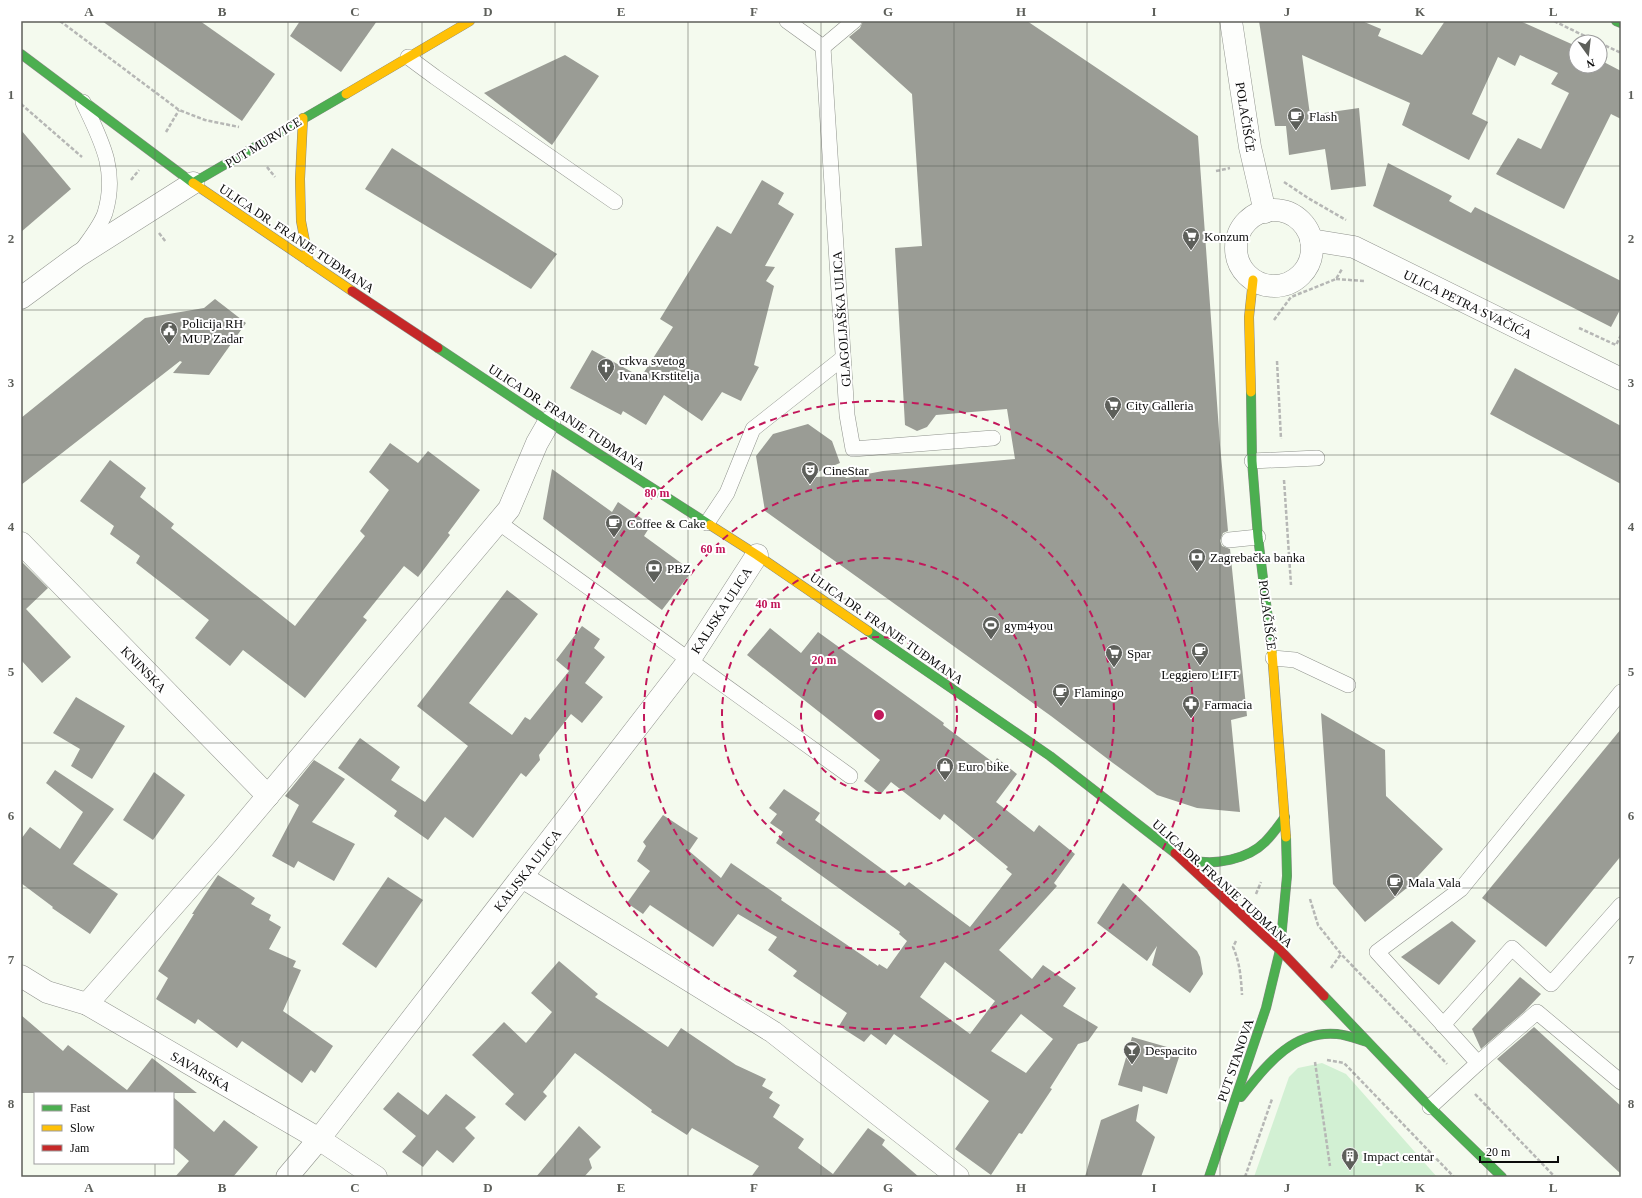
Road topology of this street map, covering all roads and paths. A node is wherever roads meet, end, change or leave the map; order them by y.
1 (60, 21) edge
2 (470, 21) edge
3 (787, 21) edge
4 (854, 21) edge
5 (1231, 21) edge
6 (1554, 21) edge
7 (1616, 21) edge
8 (1621, 23) edge
9 (1581, 34) edge
10 (823, 47) junction
11 (1608, 47) edge
12 (1621, 53) edge
13 (21, 54) edge
14 (408, 57) junction
15 (83, 101) junction
16 (21, 104) edge
17 (303, 118) junction
18 (240, 127) dead end
19 (84, 162) dead end
20 (193, 183) junction
21 (615, 202) dead end
22 (1265, 212) junction
23 (1311, 240) junction
24 (78, 256) junction
25 (309, 262) junction
26 (1253, 280) junction
27 (21, 298) edge
28 (1621, 335) edge
29 (1616, 346) dead end
30 (844, 358) junction
31 (1621, 379) edge
32 (549, 422) junction
33 (993, 438) dead end
34 (1317, 458) dead end
35 (1252, 460) junction
36 (498, 522) junction
37 (707, 523) junction
38 (1258, 538) junction
39 (1229, 540) dead end
40 (21, 543) edge
41 (757, 555) junction
42 (1273, 658) junction
43 (690, 659) junction
44 (1348, 685) dead end
45 (1621, 692) edge
46 (850, 776) dead end
47 (268, 796) junction
48 (1285, 817) junction
49 (1171, 850) junction
50 (522, 877) junction
51 (1310, 897) dead end
52 (1621, 905) edge
53 (1233, 947) dead end
54 (1280, 950) junction
55 (21, 976) edge
56 (1242, 996) dead end
57 (87, 1004) junction
58 (1444, 1025) junction
59 (1367, 1042) junction
60 (1314, 1058) dead end
61 (1322, 1059) dead end
62 (1478, 1063) junction
63 (1448, 1066) dead end
64 (1621, 1082) edge
65 (1472, 1091) dead end
66 (1273, 1096) dead end
67 (1233, 1107) junction
68 (1430, 1107) junction
69 (319, 1139) junction
70 (1330, 1166) dead end
71 (287, 1177) edge
72 (376, 1177) edge
73 (958, 1177) edge
74 (1209, 1177) edge
75 (1245, 1177) edge
76 (1454, 1177) edge
77 (1502, 1177) edge
78 (1555, 1177) edge

1 - 18 path
2 - 14 main road, PUT MURVICE
3 - 10 lane
4 - 10 lane
5 - 22 street, POLAČIŠĆE
6 - 9 path
7 - 8 main road
10 - 30 lane, GLAGOLJAŠKA ULICA
11 - 12 path
13 - 15 main road, ULICA DR. FRANJE TUĐMANA
14 - 17 main road, PUT MURVICE
14 - 21 lane
15 - 20 main road, ULICA DR. FRANJE TUĐMANA
15 - 24 lane
16 - 19 path
17 - 20 main road, PUT MURVICE
17 - 25 main road
20 - 24 street, PUT MURVICE
20 - 25 main road, ULICA DR. FRANJE TUĐMANA
22 - 23 street
22 - 26 street
23 - 26 street
23 - 31 street, ULICA PETRA SVAČIĆA
24 - 27 street, PUT MURVICE
25 - 32 main road, ULICA DR. FRANJE TUĐMANA
26 - 35 main road, POLAČIŠĆE
28 - 29 path
30 - 33 lane, GLAGOLJAŠKA ULICA
30 - 37 lane
32 - 36 street
32 - 37 main road, ULICA DR. FRANJE TUĐMANA
34 - 35 lane
35 - 38 main road, POLAČIŠĆE
36 - 43 lane
36 - 47 street
37 - 41 main road, ULICA DR. FRANJE TUĐMANA
38 - 39 lane
38 - 42 main road, POLAČIŠĆE
40 - 47 street, KNINSKA
41 - 43 street, KALJSKA ULICA
41 - 49 main road, ULICA DR. FRANJE TUĐMANA
42 - 44 lane
42 - 48 main road, POLAČIŠĆE
43 - 46 lane
43 - 50 street, KALJSKA ULICA
45 - 58 lane
47 - 57 street
48 - 49 main road
48 - 54 main road, POLAČIŠĆE
49 - 54 main road, ULICA DR. FRANJE TUĐMANA
50 - 69 street, KALJSKA ULICA
50 - 73 street
51 - 63 path
52 - 58 lane
53 - 56 path
54 - 59 main road, ULICA DR. FRANJE TUĐMANA
54 - 67 main road, PUT STANOVA
55 - 57 street, SAVARSKA
57 - 69 street, SAVARSKA
58 - 62 lane
59 - 67 main road
59 - 68 main road, ULICA DR. FRANJE TUĐMANA
60 - 70 path
61 - 76 path
62 - 64 lane
62 - 68 lane
65 - 78 path
66 - 75 path
67 - 74 main road, PUT STANOVA
68 - 77 main road, ULICA DR. FRANJE TUĐMANA
69 - 71 street, KALJSKA ULICA
69 - 72 street, SAVARSKA

